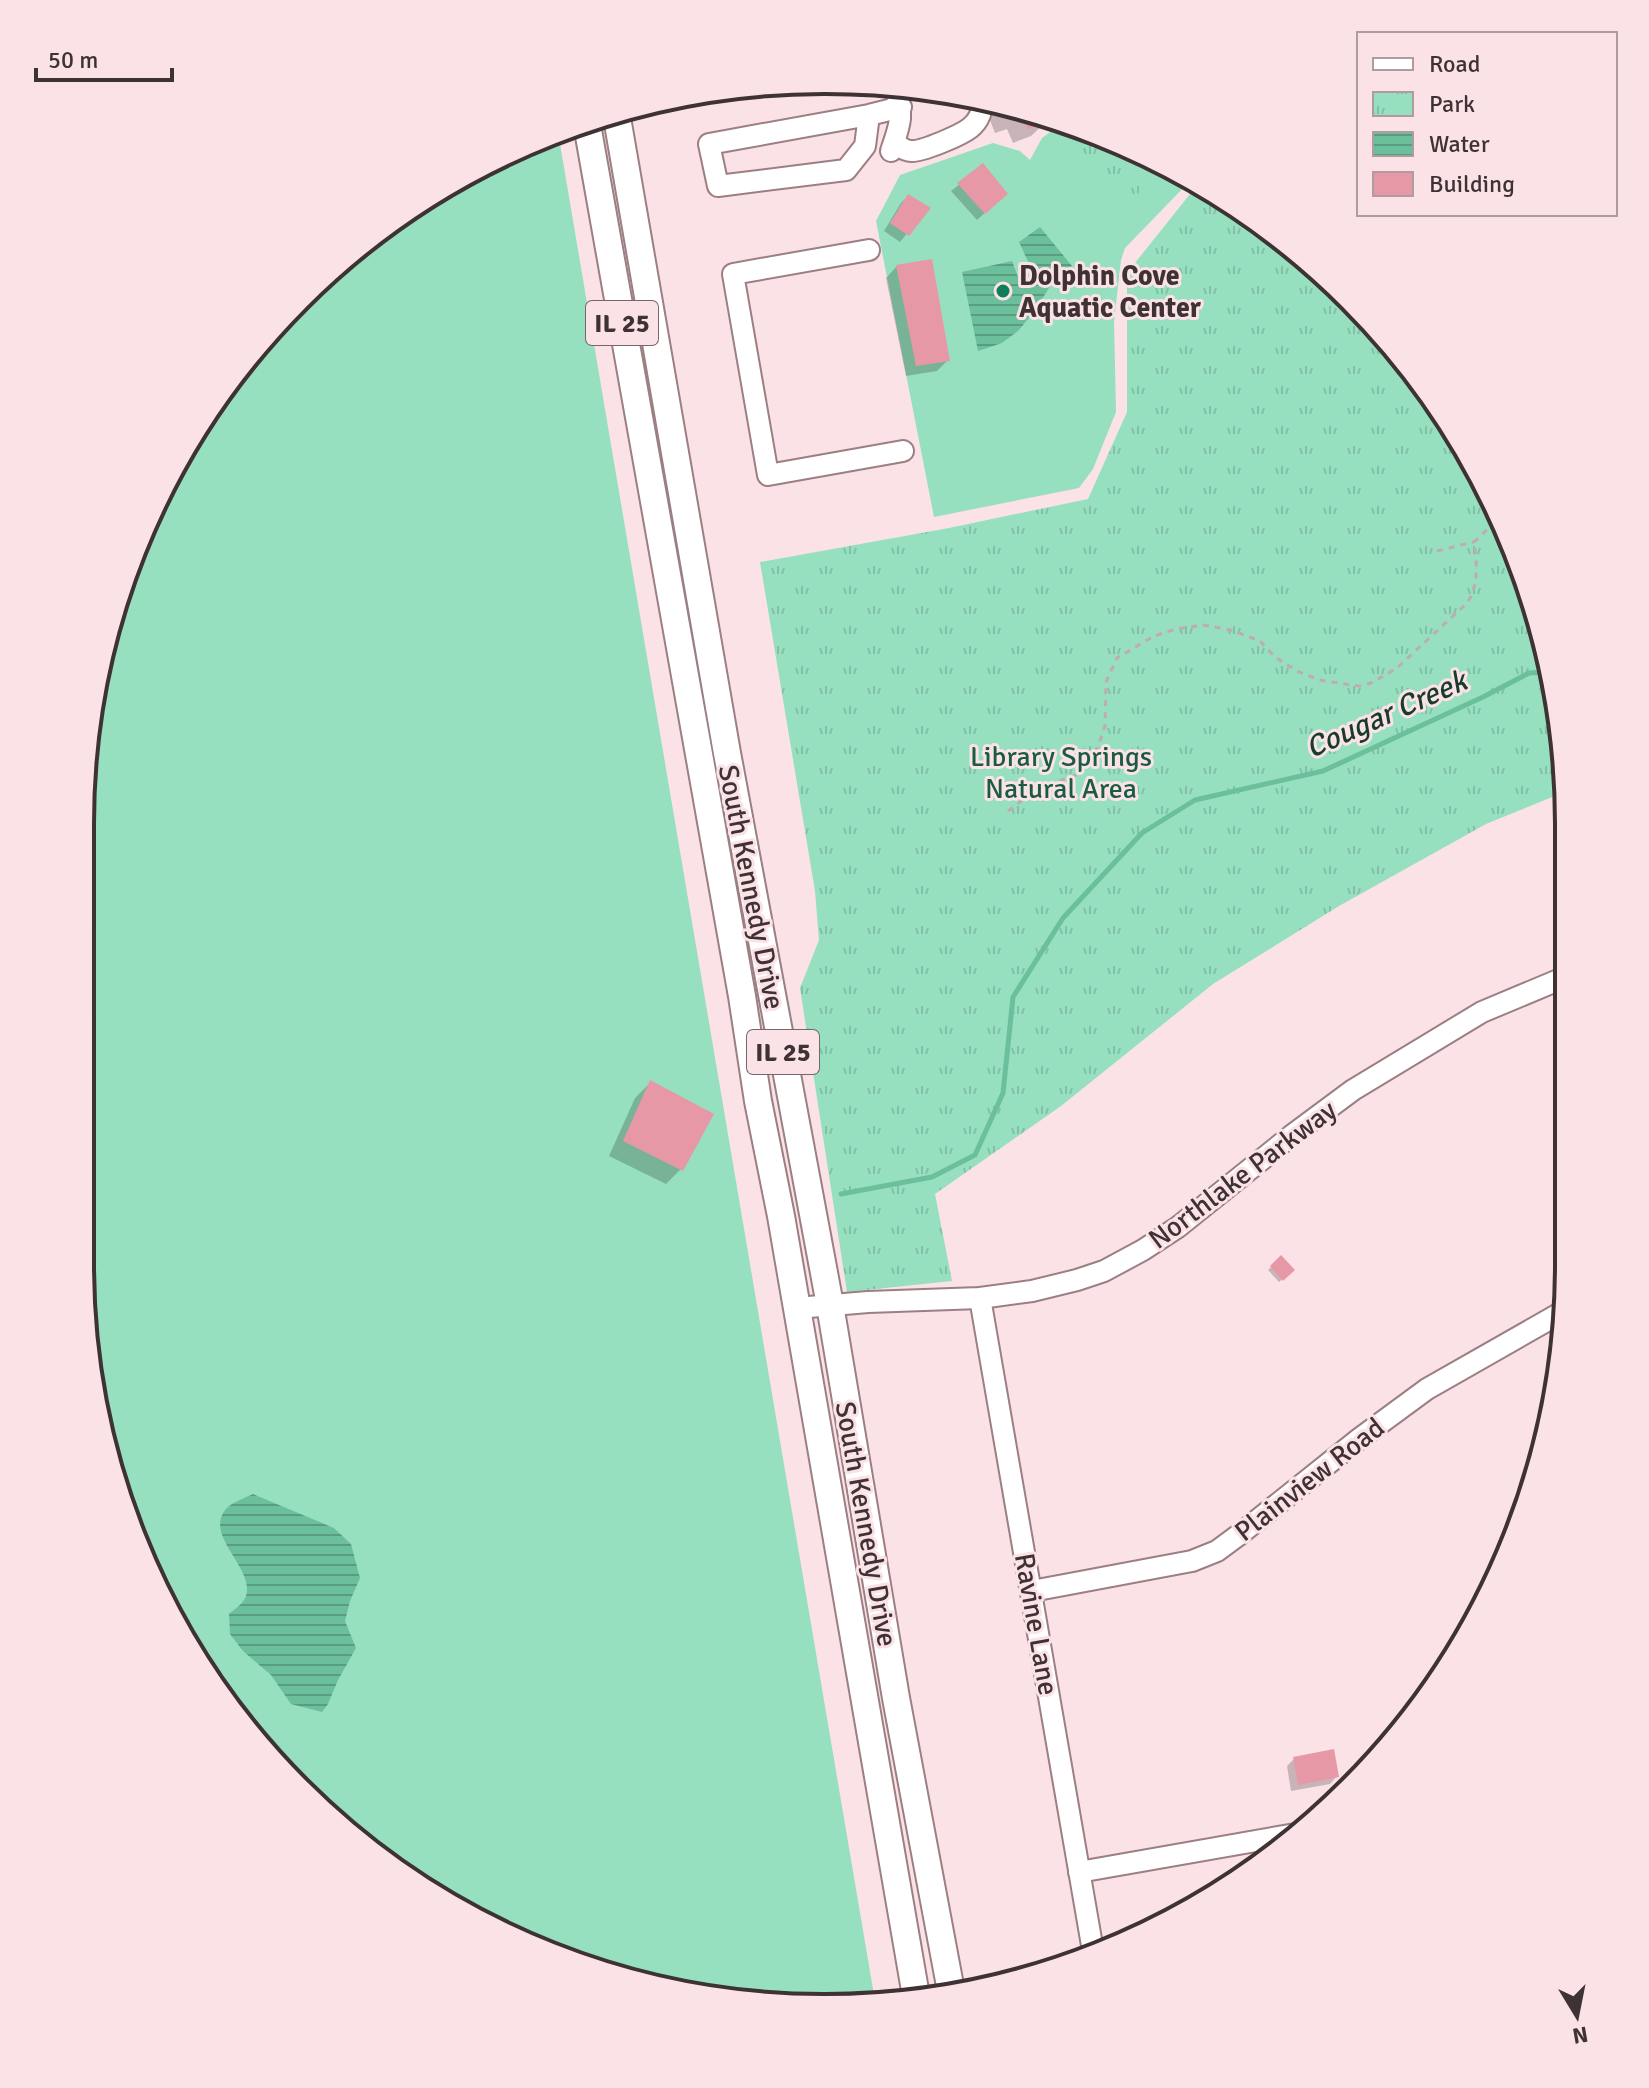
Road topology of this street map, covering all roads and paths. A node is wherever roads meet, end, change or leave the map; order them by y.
1 (898, 98) edge
2 (901, 107) junction
3 (981, 111) edge
4 (869, 115) junction
5 (618, 124) edge
6 (589, 134) edge
7 (869, 250) dead end
8 (903, 451) dead end
9 (1491, 527) edge
10 (1474, 542) junction
11 (1437, 551) dead end
12 (1008, 811) dead end
13 (1555, 981) edge
14 (980, 1298) junction
15 (830, 1305) junction
16 (797, 1308) junction
17 (1552, 1318) edge
18 (1032, 1591) junction
19 (1276, 1837) edge
20 (1079, 1872) junction
21 (1092, 1943) edge
22 (949, 1983) edge
23 (915, 1988) edge

1 - 2 street
2 - 3 street
2 - 4 street
4 - 4 street
5 - 15 main road, South Kennedy Drive / IL 25
6 - 16 main road, South Kennedy Drive / IL 25
7 - 8 street
9 - 10 path
10 - 11 path
10 - 12 path
13 - 14 street, Northlake Parkway
14 - 15 street, Northlake Parkway
14 - 18 street, Ravine Lane
15 - 16 street, Northlake Parkway
15 - 22 main road, South Kennedy Drive / IL 25
16 - 23 main road, South Kennedy Drive / IL 25
17 - 18 street, Plainview Road
18 - 20 street, Ravine Lane
19 - 20 street
20 - 21 street, Ravine Lane

